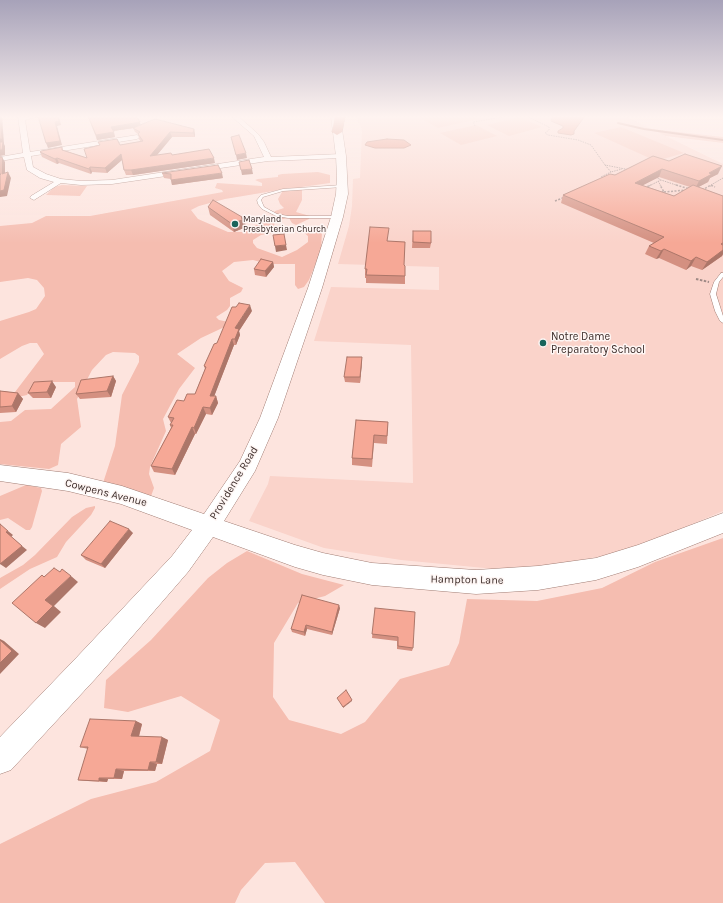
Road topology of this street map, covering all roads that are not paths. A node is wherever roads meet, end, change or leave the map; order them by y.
1 (27, 158) edge
2 (289, 158) edge
3 (341, 158) edge
4 (268, 159) joint
5 (60, 181) junction
6 (342, 186) junction
7 (34, 198) dead end
8 (337, 217) junction
9 (723, 274) edge
10 (723, 320) edge
11 (0, 473) edge
12 (723, 522) edge
13 (209, 525) junction
14 (0, 759) edge

1 - 5 street
2 - 4 street
3 - 6 street, Providence Road
4 - 5 street
5 - 7 street
6 - 8 street, Providence Road
6 - 8 lane
8 - 13 street, Providence Road
9 - 10 lane
11 - 13 street, Cowpens Avenue
12 - 13 street, Hampton Lane
13 - 14 street, Providence Road

